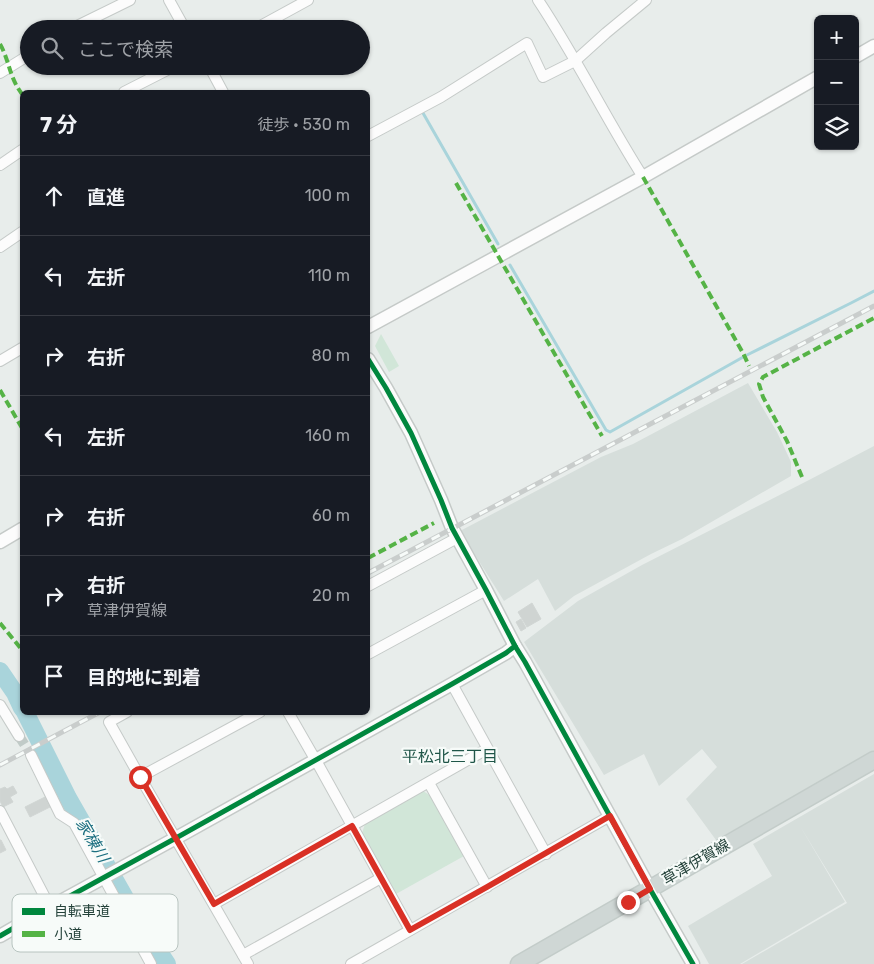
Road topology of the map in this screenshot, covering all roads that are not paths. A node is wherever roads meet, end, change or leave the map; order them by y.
1 (130, 0) edge
2 (170, 0) edge
3 (308, 0) edge
4 (538, 0) edge
5 (646, 0) edge
6 (89, 20) edge
7 (180, 20) edge
8 (271, 20) edge
9 (874, 46) edge
10 (859, 55) edge
11 (20, 61) edge
12 (575, 61) junction
13 (0, 73) edge
14 (157, 75) edge
15 (214, 75) edge
16 (814, 79) edge
17 (128, 90) edge
18 (222, 90) edge
19 (370, 135) edge
20 (20, 151) edge
21 (0, 164) edge
22 (643, 177) junction
23 (20, 233) edge
24 (0, 247) edge
25 (370, 326) edge
26 (20, 349) edge
27 (0, 361) edge
28 (370, 362) edge
29 (20, 530) edge
30 (458, 538) junction
31 (0, 542) edge
32 (370, 585) edge
33 (486, 590) junction
34 (515, 646) junction
35 (370, 653) edge
36 (452, 684) junction
37 (0, 704) edge
38 (122, 715) edge
39 (254, 715) edge
40 (290, 715) edge
41 (19, 736) tunnel mouth
42 (487, 749) junction
43 (30, 756) tunnel mouth
44 (315, 760) junction
45 (874, 760) edge
46 (140, 777) junction
47 (429, 782) junction
48 (0, 811) edge
49 (610, 816) junction
50 (352, 826) junction
51 (176, 838) junction
52 (546, 854) junction
53 (105, 877) junction
54 (380, 878) junction
55 (487, 887) junction
56 (650, 889) junction
57 (43, 894) edge
58 (74, 894) edge
59 (114, 894) edge
60 (214, 904) junction
61 (12, 929) edge
62 (410, 930) junction
63 (0, 936) edge
64 (144, 952) edge
65 (246, 960) edge
66 (150, 964) edge
67 (351, 964) edge
68 (519, 964) edge
69 (693, 964) edge

1 - 6 street
2 - 7 street
3 - 8 street
4 - 12 street
5 - 12 street
9 - 10 street
11 - 13 street
12 - 19 street
12 - 22 street
14 - 17 street
15 - 18 street
16 - 22 street
20 - 21 street
22 - 25 street
23 - 24 street
26 - 27 street
28 - 30 street
29 - 31 street
30 - 32 street
30 - 33 street
33 - 34 street
33 - 35 street
34 - 36 street
34 - 49 street
36 - 42 street
36 - 44 street
37 - 41 street
38 - 46 street
39 - 46 street
40 - 44 street
42 - 47 street
42 - 52 street
43 - 53 street
44 - 50 street
44 - 51 street
45 - 56 main road, 草津伊賀線
46 - 51 street
47 - 50 street
47 - 55 street
48 - 57 street
49 - 52 street
49 - 56 street
50 - 54 street
50 - 60 street
51 - 53 street
51 - 60 street
52 - 55 street
53 - 58 street
53 - 59 street
54 - 62 street
54 - 65 street
55 - 62 street
56 - 68 main road, 草津伊賀線
56 - 69 street
60 - 65 street
61 - 63 street
62 - 67 street
64 - 66 street

